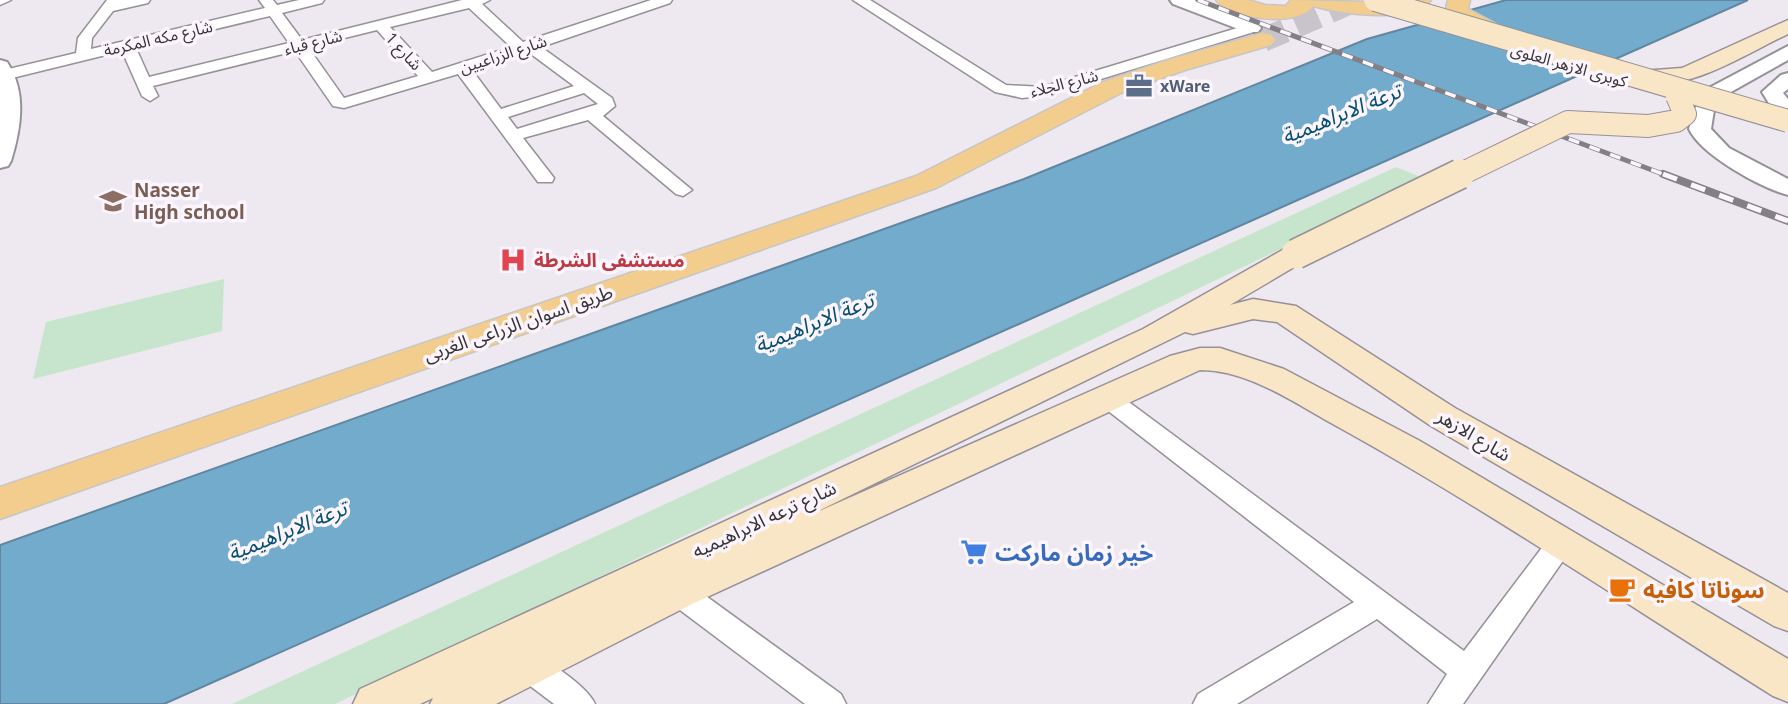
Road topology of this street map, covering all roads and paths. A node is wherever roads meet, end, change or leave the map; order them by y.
1 (143, 0) edge
2 (296, 0) edge
3 (317, 0) edge
4 (665, 0) edge
5 (860, 0) edge
6 (1180, 0) edge
7 (1227, 0) edge
8 (1302, 0) edge
9 (1317, 0) edge
10 (1419, 0) edge
11 (1459, 0) edge
12 (475, 1) edge
13 (1360, 2) edge
14 (110, 4) edge
15 (270, 5) edge
16 (380, 25) junction
17 (1788, 26) edge
18 (1256, 35) junction
19 (1504, 38) junction
20 (298, 45) junction
21 (127, 46) junction
22 (525, 47) junction
23 (1788, 52) edge
24 (82, 53) junction
25 (462, 68) junction
26 (1, 71) edge
27 (1636, 77) junction
28 (429, 78) junction
29 (1788, 79) edge
30 (587, 87) junction
31 (1677, 96) junction
32 (1788, 108) edge
33 (597, 112) junction
34 (498, 115) junction
35 (1788, 121) edge
36 (1788, 129) edge
37 (513, 135) junction
38 (0, 160) edge
39 (545, 178) dead end
40 (1788, 188) edge
41 (683, 190) dead end
42 (1154, 336) junction
43 (1106, 397) junction
44 (124, 455) junction
45 (0, 491) edge
46 (0, 503) edge
47 (1560, 545) junction
48 (678, 592) junction
49 (1377, 604) junction
50 (1788, 613) edge
51 (528, 666) junction
52 (1468, 672) junction
53 (1788, 682) edge
54 (375, 704) edge
55 (452, 704) edge
56 (579, 704) edge
57 (830, 704) edge
58 (1209, 704) edge
59 (1444, 704) edge

1 - 14 street
2 - 15 street, شارع مكه المكرمة
3 - 15 street, شارع مكه المكرمة
4 - 22 street, شارع الزراعيين
5 - 18 street, شارع الجلاء
6 - 18 street
7 - 8 main road
9 - 13 main road
10 - 13 main road
11 - 19 main road, bridge
12 - 16 street, شارع قباء
12 - 22 street
13 - 19 main road, كوبرى الازهر العلوى, bridge
13 - 31 main road, كوبرى الازهر العلوى
14 - 24 street
15 - 20 street
15 - 21 street, شارع مكه المكرمة
15 - 24 street, شارع مكه المكرمة
16 - 20 street, شارع قباء
16 - 28 street, شارع 1
17 - 27 main road, bridge
18 - 44 main road, طريق اسوان الزراعى الغربى
18 - 44 main road, طريق اسوان الزراعى الغربى
19 - 27 main road, كوبرى الازهر العلوى, bridge
20 - 21 street, شارع قباء
20 - 28 street, شارع الزراعيين
21 - 24 street, شارع مكه المكرمة
22 - 25 street, شارع الزراعيين
22 - 30 street
23 - 40 street
24 - 26 street, شارع مكه المكرمة
25 - 28 street, شارع الزراعيين
25 - 34 street
26 - 38 street
27 - 35 main road, كوبرى الازهر العلوى, bridge
29 - 32 street
30 - 33 street
30 - 34 street
31 - 36 main road, كوبرى الازهر العلوى
31 - 42 main road, bridge
33 - 37 street
33 - 41 street
34 - 37 street
37 - 39 street
42 - 50 main road, شارع الازهر
42 - 54 main road, شارع ترعه الابراهيميه
43 - 47 main road, شارع ترعه الابراهيميه
43 - 48 main road, شارع ترعه الابراهيميه
43 - 49 street
44 - 45 main road, طريق اسوان الزراعى الغربى
44 - 46 main road, طريق اسوان الزراعى الغربى
47 - 52 street
47 - 53 main road
48 - 51 main road, شارع ترعه الابراهيميه
48 - 57 street
49 - 52 street
49 - 58 street
51 - 55 main road, شارع ترعه الابراهيميه
51 - 56 street
52 - 59 street

